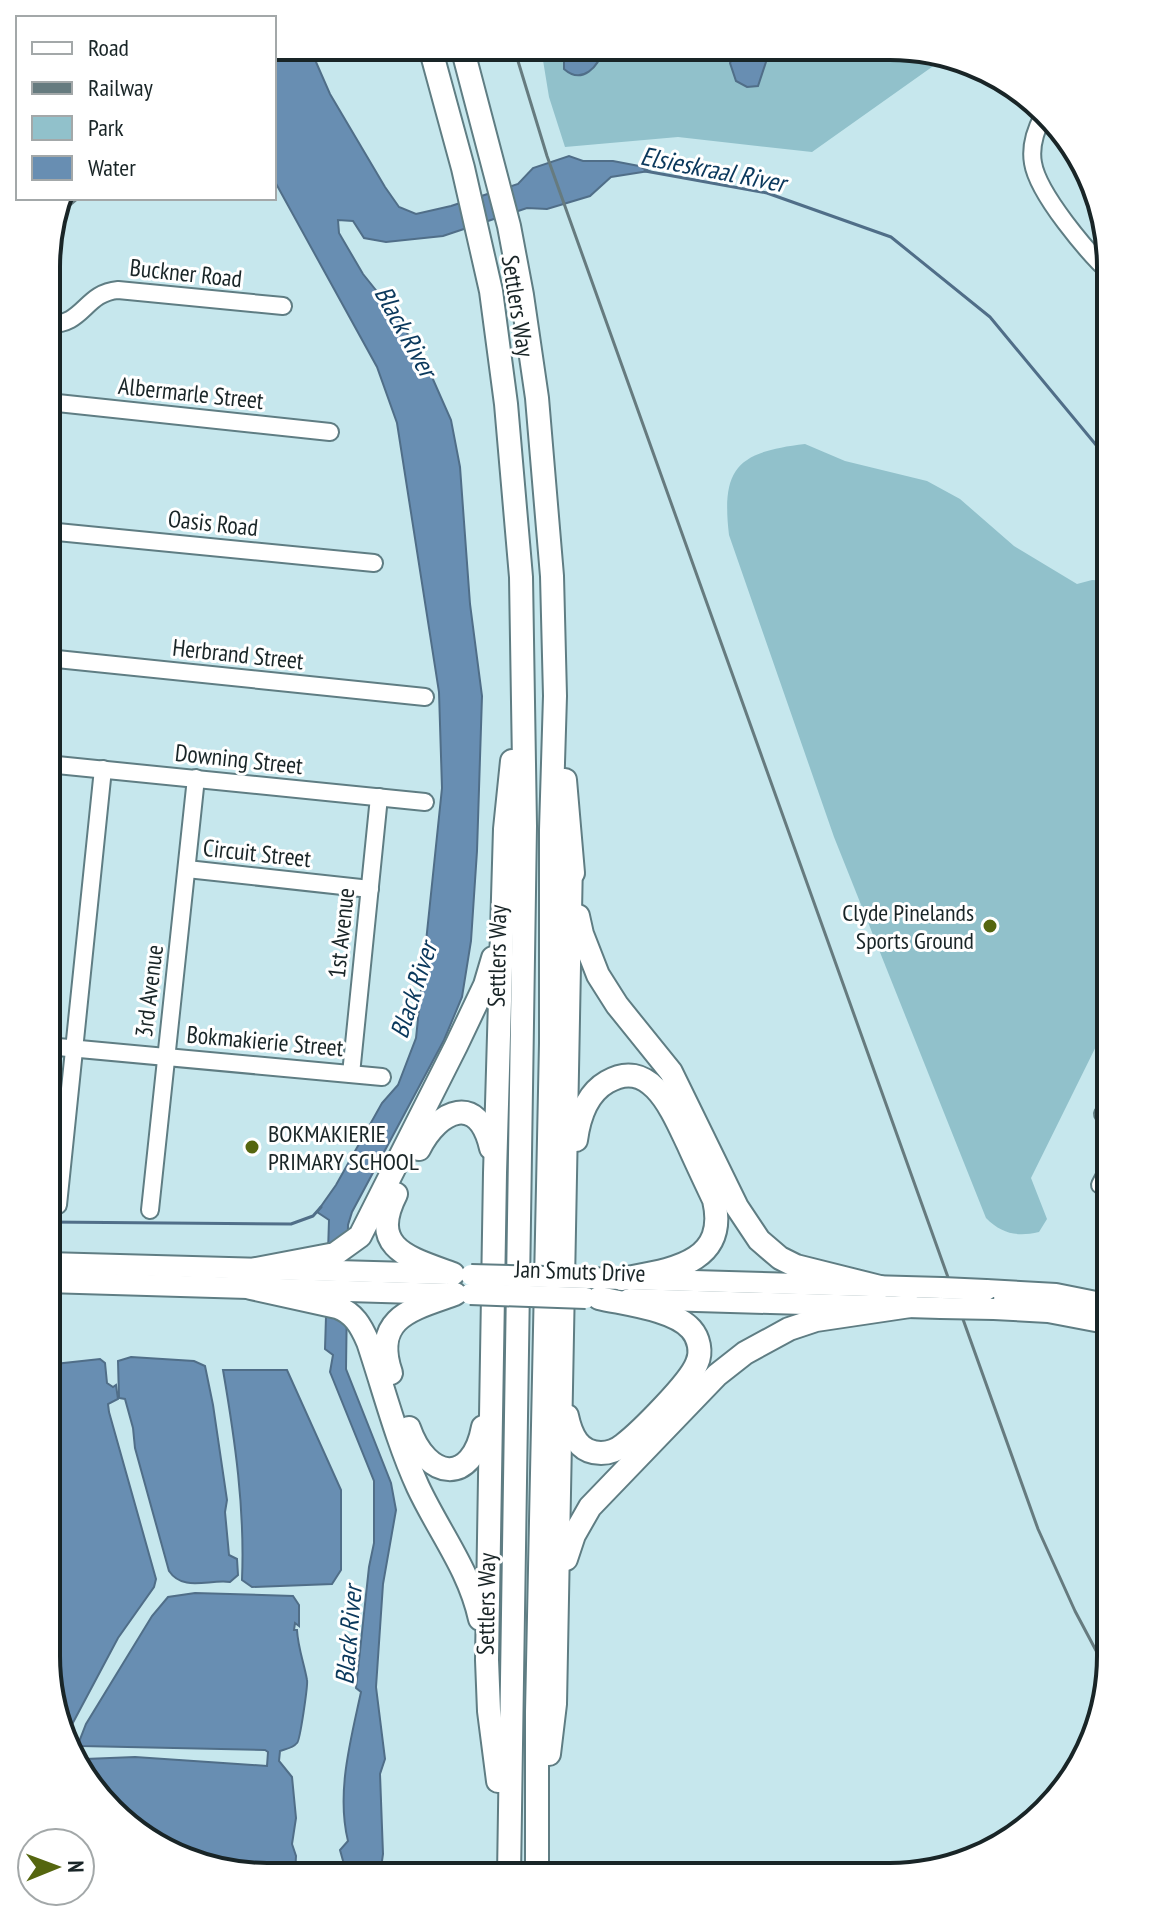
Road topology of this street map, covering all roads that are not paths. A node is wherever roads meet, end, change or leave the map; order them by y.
1 (434, 60) edge
2 (465, 60) edge
3 (1039, 125) edge
4 (1097, 259) edge
5 (283, 306) dead end
6 (60, 324) edge
7 (60, 403) edge
8 (330, 432) dead end
9 (60, 532) edge
10 (374, 563) dead end
11 (60, 659) edge
12 (555, 696) junction
13 (425, 697) dead end
14 (523, 702) junction
15 (60, 765) edge
16 (103, 769) junction
17 (196, 778) junction
18 (379, 797) junction
19 (425, 802) dead end
20 (571, 860) junction
21 (187, 869) junction
22 (370, 889) junction
23 (503, 914) junction
24 (60, 1047) edge
25 (75, 1049) junction
26 (166, 1056) junction
27 (351, 1074) junction
28 (382, 1077) dead end
29 (495, 1173) junction
30 (60, 1187) edge
31 (150, 1210) dead end
32 (566, 1213) junction
33 (60, 1264) edge
34 (254, 1278) junction
35 (622, 1279) junction
36 (321, 1280) junction
37 (60, 1282) edge
38 (462, 1284) junction
39 (880, 1287) junction
40 (591, 1291) junction
41 (941, 1298) junction
42 (990, 1299) junction
43 (1097, 1302) edge
44 (910, 1306) junction
45 (1097, 1321) edge
46 (491, 1374) junction
47 (562, 1396) junction
48 (558, 1599) junction
49 (487, 1660) junction
50 (538, 1844) junction
51 (508, 1863) edge
52 (509, 1863) edge
53 (537, 1863) edge

1 - 14 highway, Settlers Way
2 - 12 highway, Settlers Way
3 - 4 street
5 - 6 street, Buckner Road
7 - 8 street, Albermarle Street
9 - 10 street, Oasis Road
11 - 13 street, Herbrand Street
12 - 20 highway
12 - 50 highway, Settlers Way
14 - 23 highway
14 - 52 highway, Settlers Way
15 - 16 street, Downing Street
16 - 17 street, Downing Street
16 - 25 street
17 - 18 street, Downing Street
17 - 21 street, 3rd Avenue
18 - 19 street, Downing Street
18 - 22 street, 1st Avenue
20 - 32 highway
20 - 39 highway
21 - 22 street, Circuit Street
21 - 26 street, 3rd Avenue
22 - 27 street, 1st Avenue
23 - 29 highway
23 - 36 highway
24 - 25 street, Bokmakierie Street
25 - 26 street, Bokmakierie Street
25 - 30 street
26 - 27 street, Bokmakierie Street
26 - 31 street, 3rd Avenue
27 - 28 street, Bokmakierie Street
29 - 38 highway
29 - 46 highway
32 - 35 highway
32 - 47 highway
33 - 34 main road
34 - 36 highway
34 - 36 highway
34 - 37 main road
35 - 39 main road, Jan Smuts Drive
35 - 40 main road, Jan Smuts Drive
36 - 38 main road, Jan Smuts Drive
36 - 49 highway
38 - 40 main road, Jan Smuts Drive, bridge
38 - 46 highway
39 - 41 main road, Jan Smuts Drive
40 - 44 main road, Jan Smuts Drive
40 - 47 highway
41 - 42 main road, Jan Smuts Drive, bridge
41 - 44 main road, Jan Smuts Drive
42 - 43 main road, Jan Smuts Drive
42 - 45 main road, Jan Smuts Drive
44 - 48 highway
46 - 49 highway
47 - 48 highway
48 - 50 highway
49 - 51 highway
50 - 53 highway, Settlers Way

